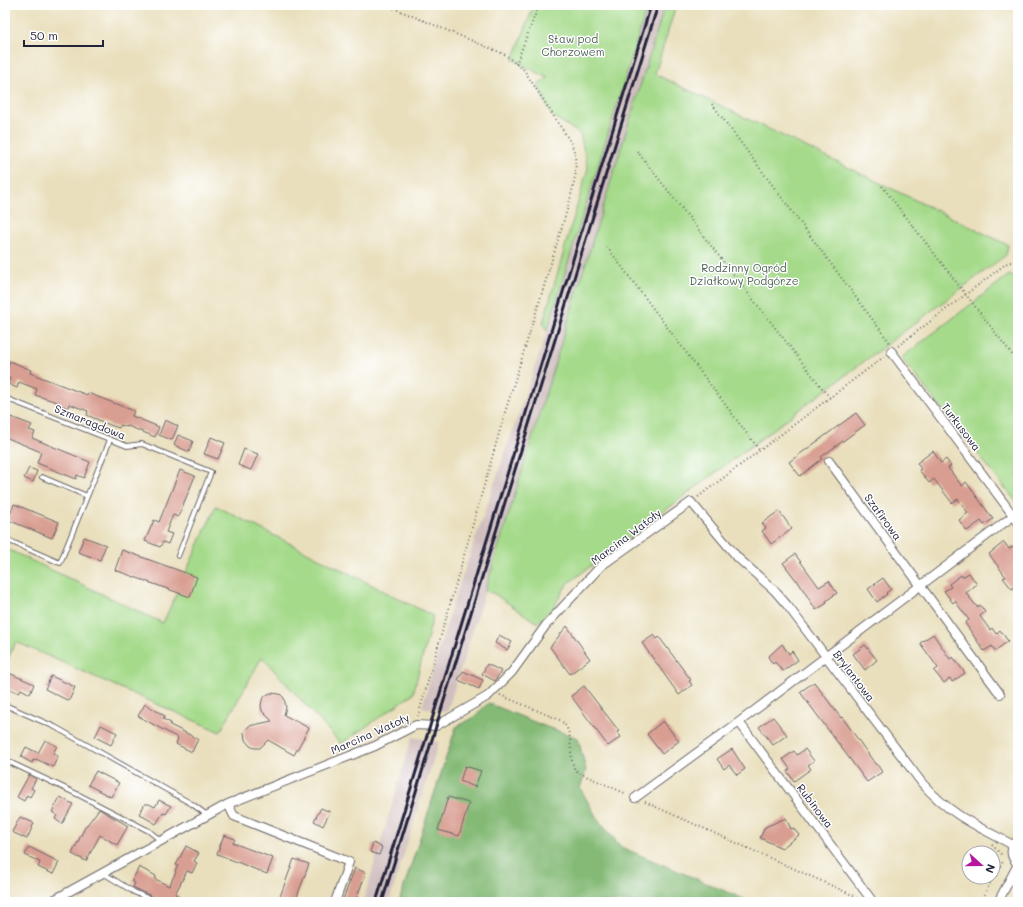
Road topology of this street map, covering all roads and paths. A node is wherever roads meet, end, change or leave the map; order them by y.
1 (386, 5) edge
2 (538, 5) edge
3 (516, 64) junction
4 (712, 104) dead end
5 (637, 151) dead end
6 (882, 186) dead end
7 (607, 246) dead end
8 (1018, 260) edge
9 (966, 294) junction
10 (893, 350) junction
11 (1018, 362) edge
12 (5, 398) edge
13 (830, 398) junction
14 (110, 440) junction
15 (760, 451) junction
16 (829, 461) dead end
17 (42, 477) dead end
18 (87, 496) junction
19 (692, 502) junction
20 (1016, 519) edge
21 (5, 539) edge
22 (178, 556) dead end
23 (920, 585) junction
24 (826, 657) junction
25 (492, 692) junction
26 (1000, 694) dead end
27 (5, 705) edge
28 (739, 722) junction
29 (416, 725) junction
30 (5, 760) edge
31 (635, 798) junction
32 (228, 804) junction
33 (208, 815) junction
34 (161, 841) junction
35 (1016, 843) edge
36 (1001, 855) edge
37 (1018, 864) edge
38 (1001, 867) edge
39 (103, 873) junction
40 (989, 885) edge
41 (1018, 894) edge
42 (862, 899) dead end
43 (50, 902) edge
44 (156, 902) edge
45 (335, 902) edge
46 (873, 902) edge
47 (981, 902) edge
48 (998, 902) edge
49 (1013, 902) edge

1 - 3 path
2 - 3 path
3 - 29 path
4 - 10 path
5 - 13 path
6 - 9 path
7 - 15 path
8 - 9 path
9 - 10 path
9 - 11 path
10 - 13 path
10 - 20 street, Turkusowa
12 - 14 lane, Szmaragdowa
13 - 15 path
14 - 18 lane
14 - 22 lane, Szmaragdowa
15 - 19 path
16 - 23 street, Szafirowa
17 - 18 lane
18 - 21 lane
19 - 24 street, Brylantowa
19 - 25 street, Marcina Watoły
20 - 23 street, Turkusowa
23 - 24 street
23 - 26 street, Szafirowa
24 - 28 street
24 - 35 street, Brylantowa
25 - 29 street, Marcina Watoły
25 - 31 path
27 - 33 lane
28 - 31 street
28 - 46 street, Rubinowa
29 - 32 street, Marcina Watoły
30 - 34 lane
31 - 42 path
32 - 33 street, Marcina Watoły
32 - 45 street
33 - 34 street, Marcina Watoły
34 - 39 street, Marcina Watoły
35 - 37 street
36 - 38 path
37 - 48 street
39 - 43 street, Marcina Watoły
39 - 44 lane
40 - 47 path
41 - 49 lane

